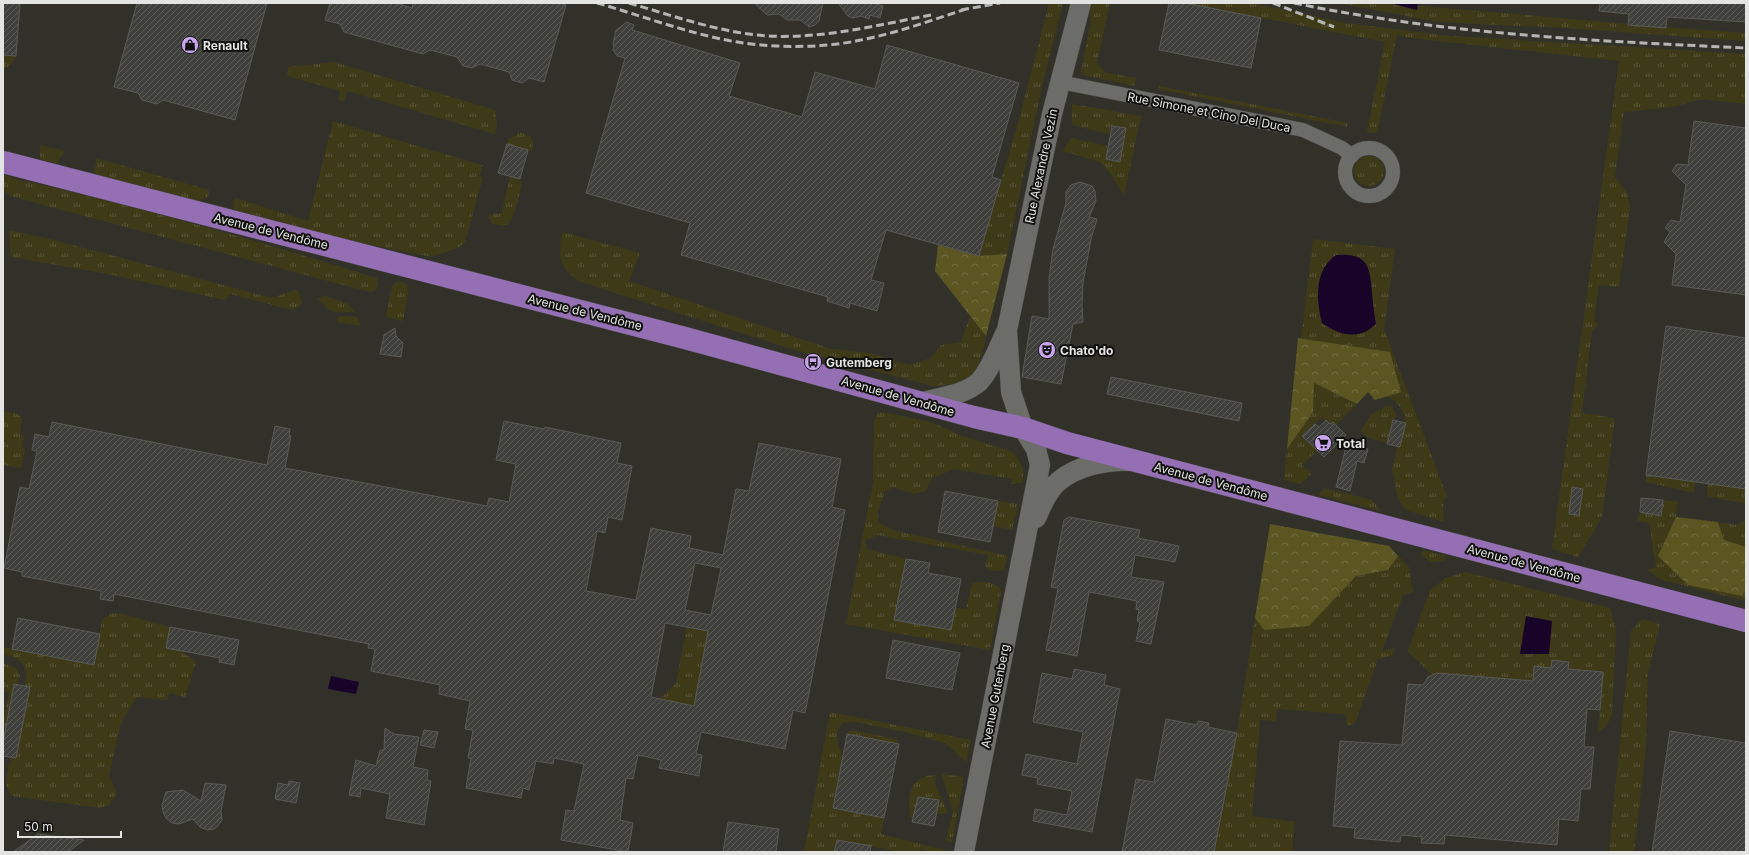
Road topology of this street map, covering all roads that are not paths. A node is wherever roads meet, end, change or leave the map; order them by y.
1 (1081, 3) edge
2 (1060, 82) junction
3 (1352, 156) dead end
4 (3, 162) edge
5 (1007, 330) junction
6 (923, 402) junction
7 (1023, 428) junction
8 (1147, 464) junction
9 (1026, 539) junction
10 (1746, 621) edge
11 (964, 852) edge

1 - 2 main road, Rue Alexandre Vezin
2 - 3 street, Rue Simone et Cino Del Duca
2 - 5 main road, Rue Alexandre Vezin
4 - 6 main road, Avenue de Vendôme
5 - 6 main road, Rue Alexandre Vezin
5 - 7 main road, Rue Alexandre Vezin
6 - 7 main road, Avenue de Vendôme
7 - 8 main road, Avenue de Vendôme
7 - 9 main road, Avenue Gutenberg
8 - 9 main road, Avenue Gutenberg
8 - 10 main road, Avenue de Vendôme
9 - 11 main road, Avenue Gutenberg

